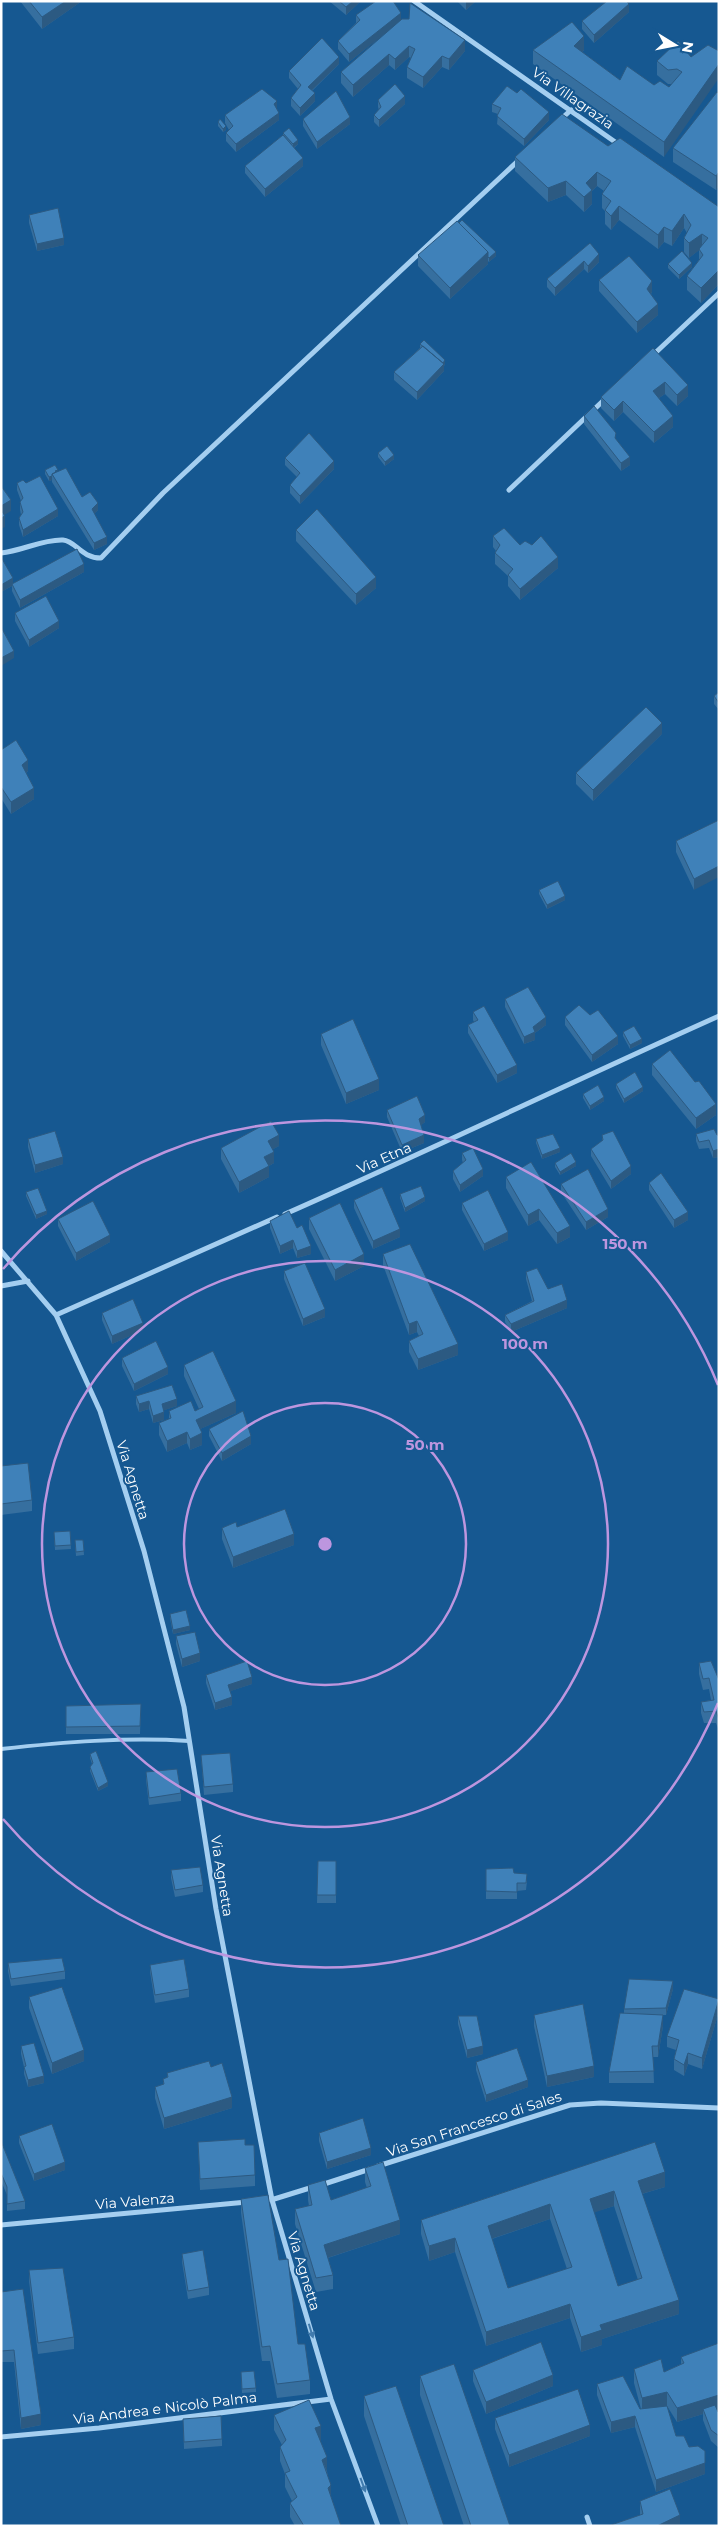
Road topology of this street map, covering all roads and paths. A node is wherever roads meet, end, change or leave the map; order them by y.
1 (414, 1) edge
2 (571, 110) junction
3 (558, 122) edge
4 (626, 150) edge
5 (525, 154) edge
6 (719, 293) edge
7 (646, 361) edge
8 (610, 395) edge
9 (509, 490) dead end
10 (1, 553) edge
11 (719, 1016) edge
12 (1, 1251) edge
13 (28, 1282) junction
14 (1, 1286) edge
15 (56, 1315) junction
16 (189, 1741) junction
17 (1, 1749) edge
18 (719, 2108) edge
19 (272, 2200) junction
20 (262, 2201) edge
21 (253, 2202) edge
22 (1, 2225) edge
23 (331, 2399) junction
24 (1, 2437) edge
25 (587, 2516) dead end
26 (378, 2526) edge
27 (590, 2526) edge

1 - 2 street, Via Villagrazia
2 - 3 street
2 - 4 street, Via Villagrazia
5 - 10 street
6 - 7 street
8 - 9 street
11 - 15 street, Via Etna
12 - 13 street, Via Agnetta
13 - 14 street
13 - 15 street, Via Agnetta
15 - 16 street, Via Agnetta
16 - 17 lane
16 - 19 street, Via Agnetta
18 - 19 street, Via San Francesco di Sales
19 - 20 street
19 -> 23 street, Via Agnetta
21 - 22 street, Via Valenza
23 - 24 street, Via Andrea e Nicolò Palma
23 -> 26 street, Via Agnetta
25 - 27 street

